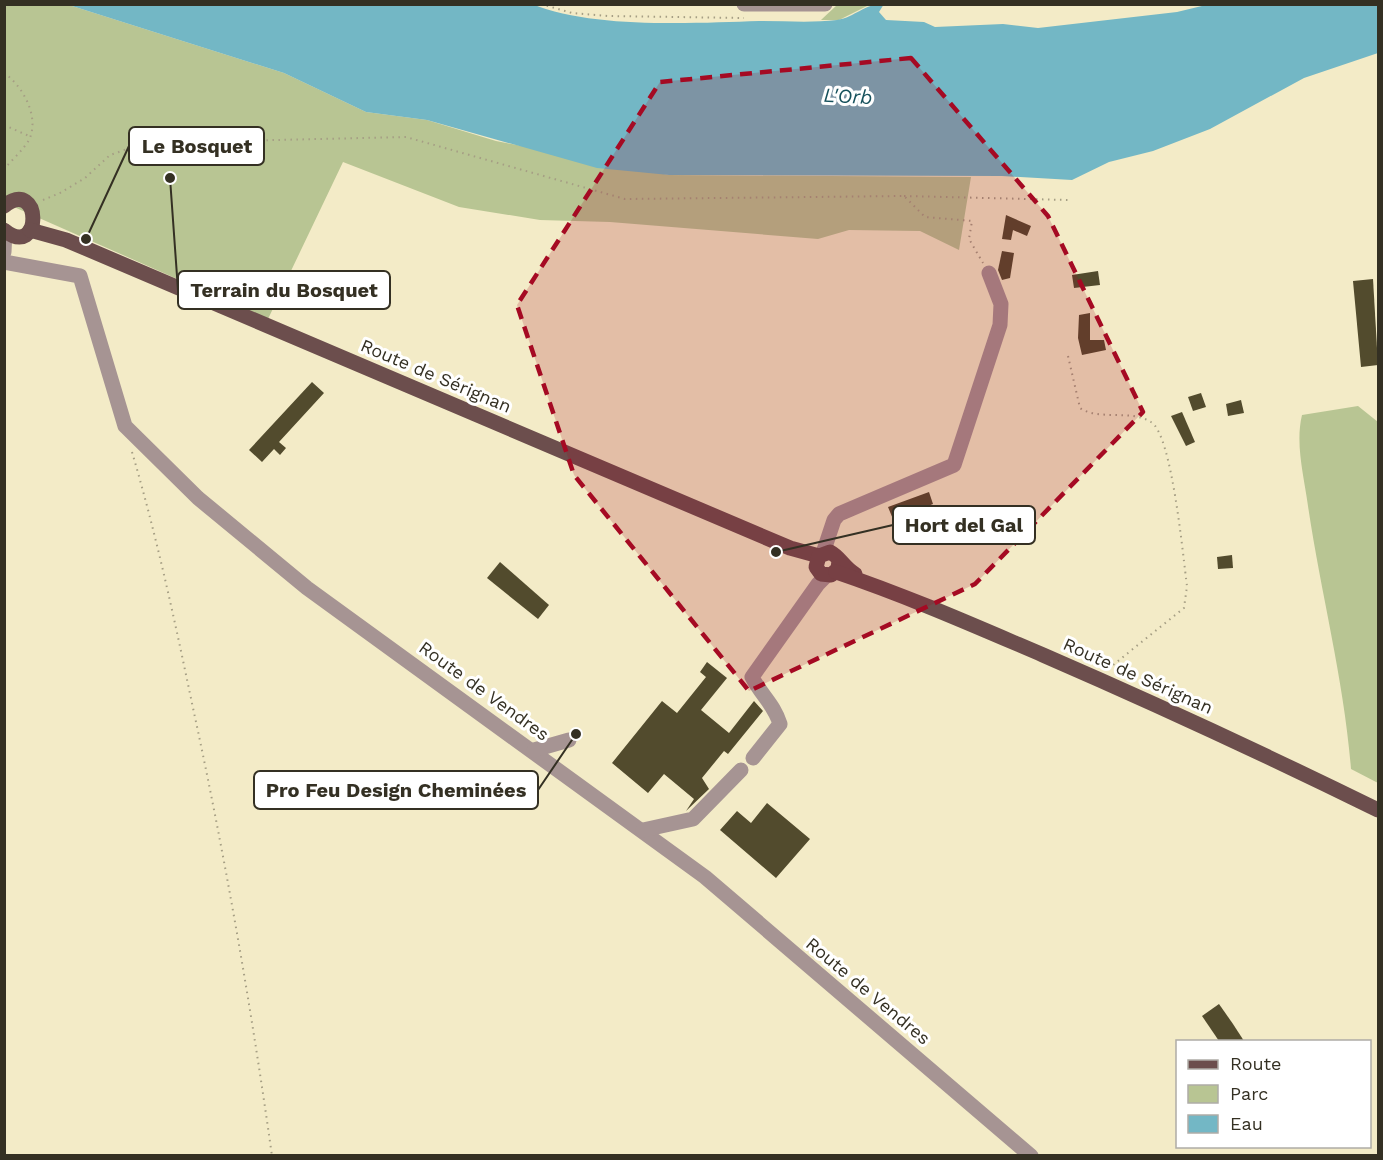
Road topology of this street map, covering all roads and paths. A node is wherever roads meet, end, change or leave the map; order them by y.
1 (541, 4) edge
2 (825, 4) edge
3 (747, 11) edge
4 (4, 73) edge
5 (4, 125) edge
6 (30, 136) junction
7 (4, 169) edge
8 (904, 196) junction
9 (1069, 200) dead end
10 (4, 206) edge
11 (31, 218) junction
12 (7, 238) edge
13 (4, 262) edge
14 (989, 273) joint
15 (1068, 356) dead end
16 (125, 426) junction
17 (826, 563) junction
18 (1097, 679) junction
19 (569, 740) dead end
20 (534, 750) junction
21 (753, 758) dead end
22 (741, 771) dead end
23 (1378, 810) edge
24 (644, 830) junction
25 (272, 1155) edge
26 (1031, 1155) edge

1 - 3 path
2 - 3 street
4 - 6 path
5 - 6 path
6 - 7 path
8 - 9 path
8 - 11 path
8 - 14 path
10 - 11 main road
11 - 12 main road
11 - 17 main road, Route de Sérignan
13 - 16 street, Route de Vendres
14 - 17 street
15 - 18 path
16 - 20 street, Route de Vendres
16 - 25 path
17 - 18 main road, Route de Sérignan
17 - 21 street
18 - 23 main road, Route de Sérignan
19 - 20 street
20 - 24 street, Route de Vendres
22 - 24 street
24 - 26 street, Route de Vendres

